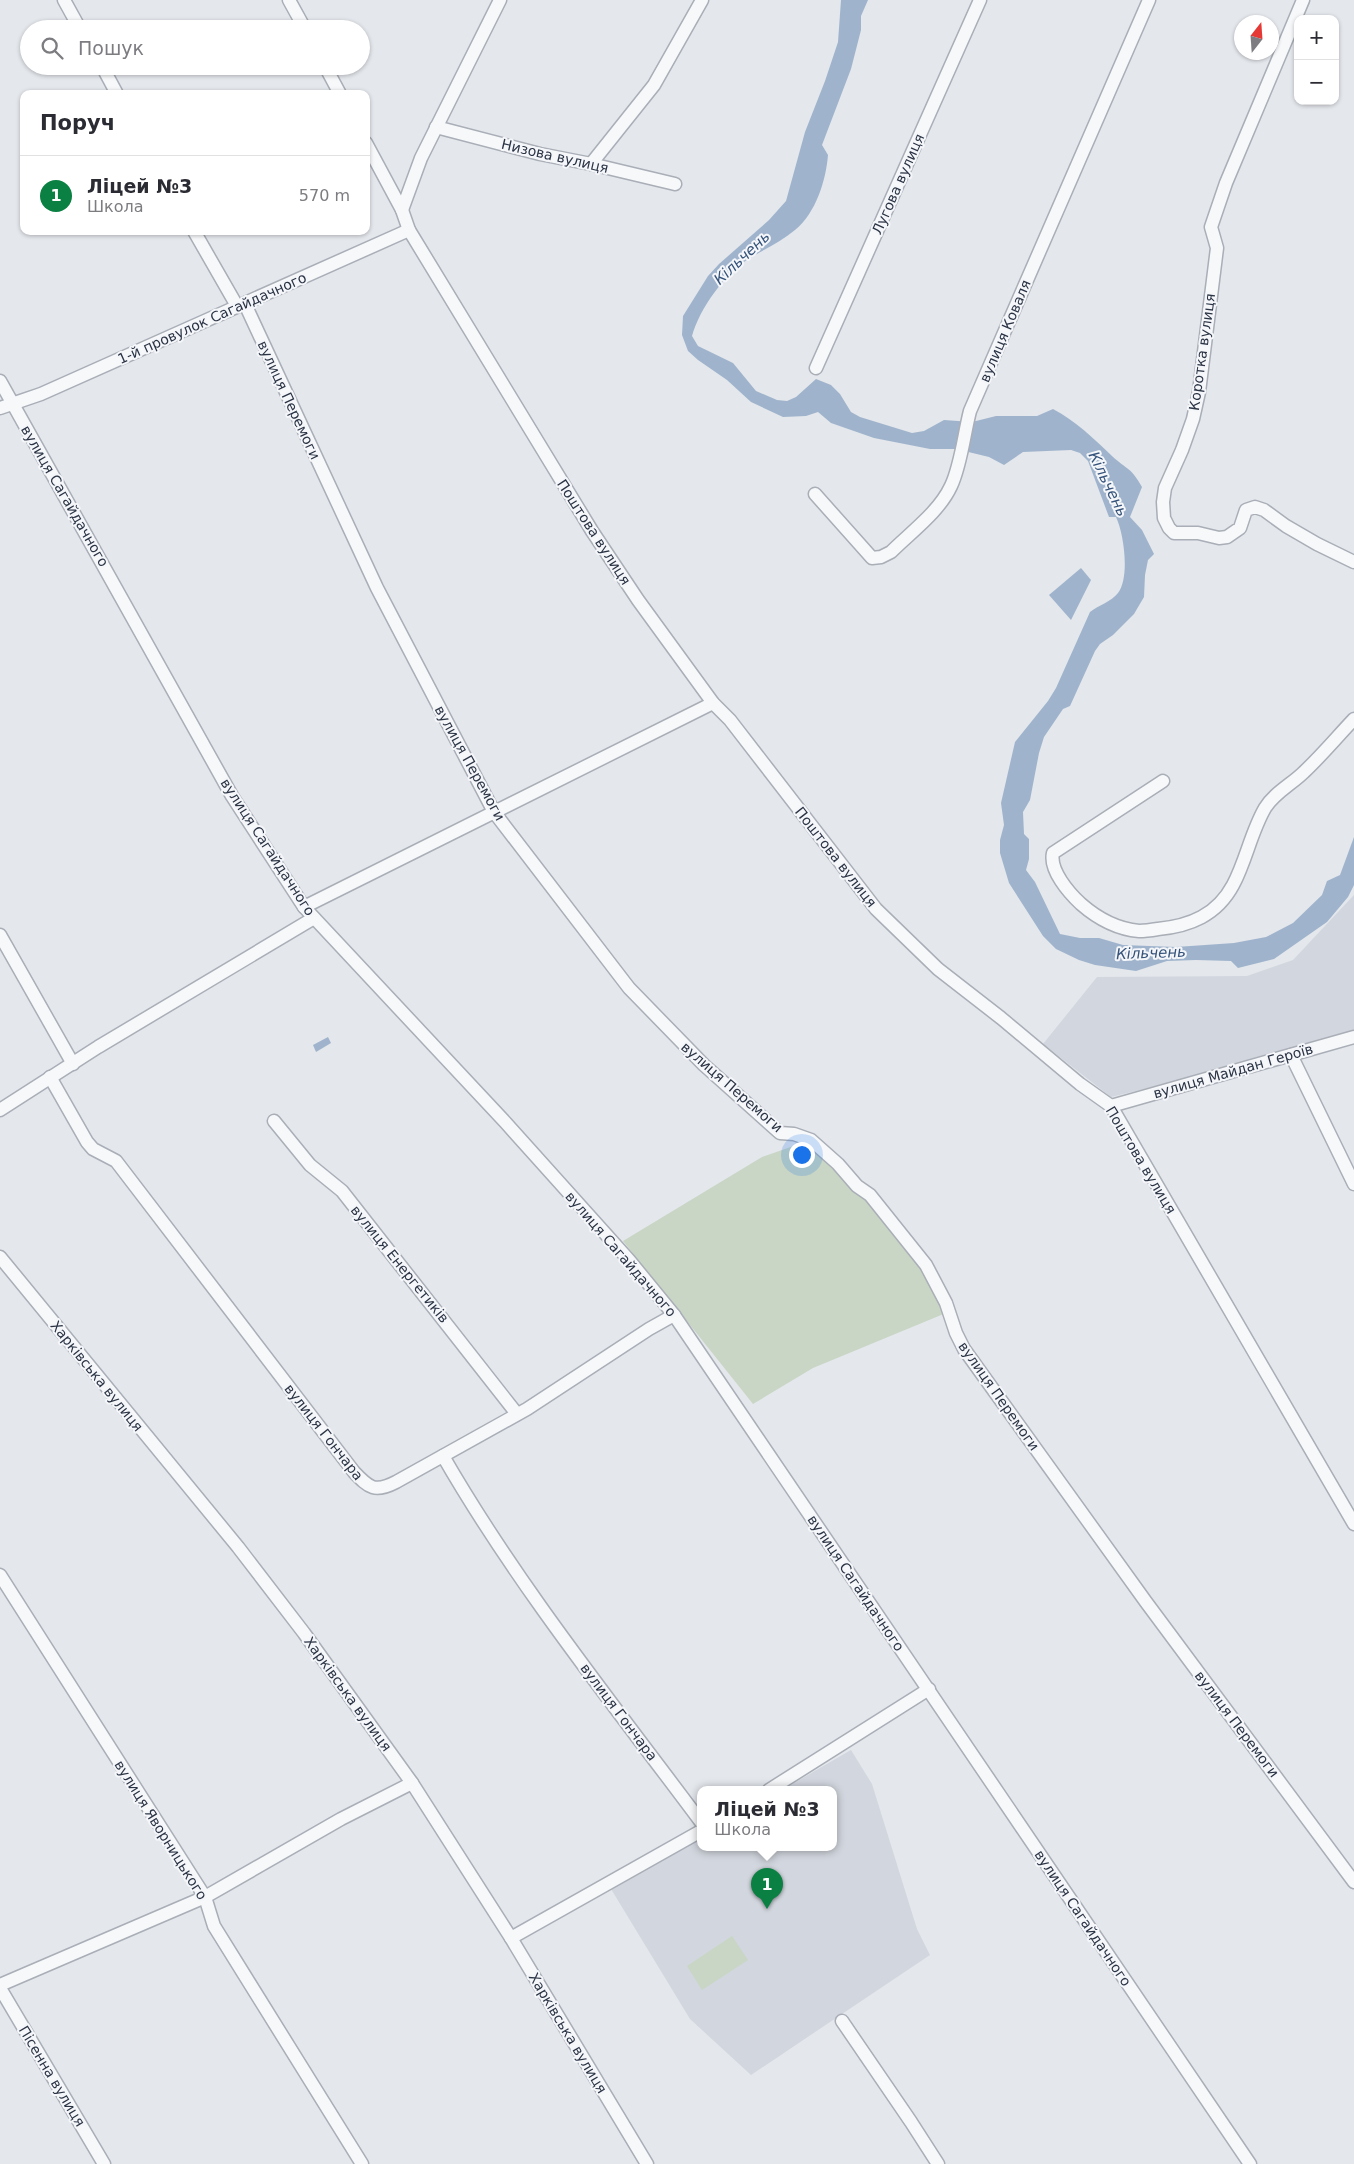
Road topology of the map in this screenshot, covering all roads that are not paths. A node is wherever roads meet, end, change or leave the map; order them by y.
1 (64, 0) edge
2 (289, 0) edge
3 (500, 0) edge
4 (702, 0) edge
5 (980, 0) edge
6 (1149, 0) edge
7 (1303, 0) edge
8 (75, 20) edge
9 (300, 20) edge
10 (107, 75) edge
11 (330, 75) edge
12 (115, 90) edge
13 (338, 90) edge
14 (436, 127) junction
15 (370, 150) edge
16 (591, 164) junction
17 (675, 184) dead end
18 (402, 210) junction
19 (410, 230) junction
20 (197, 235) edge
21 (241, 305) junction
22 (816, 368) dead end
23 (0, 381) edge
24 (12, 403) junction
25 (0, 408) edge
26 (814, 494) dead end
27 (1354, 562) edge
28 (713, 703) junction
29 (1354, 719) edge
30 (1163, 781) dead end
31 (494, 812) junction
32 (304, 907) junction
33 (314, 918) junction
34 (0, 935) edge
35 (1354, 1037) edge
36 (1291, 1055) junction
37 (73, 1064) junction
38 (50, 1077) junction
39 (1111, 1106) junction
40 (0, 1110) edge
41 (274, 1121) dead end
42 (1354, 1184) edge
43 (0, 1258) edge
44 (674, 1315) junction
45 (518, 1414) junction
46 (443, 1456) junction
47 (1354, 1524) edge
48 (0, 1575) edge
49 (929, 1689) junction
50 (412, 1783) junction
51 (775, 1786) edge
52 (697, 1817) edge
53 (697, 1833) edge
54 (1354, 1882) edge
55 (205, 1897) junction
56 (511, 1938) junction
57 (0, 1987) edge
58 (842, 2021) dead end
59 (104, 2164) edge
60 (362, 2164) edge
61 (647, 2164) edge
62 (938, 2164) edge
63 (1250, 2164) edge

1 - 8 street
2 - 9 street
3 - 14 street
4 - 16 street
5 - 22 street, Лугова вулиця
6 - 26 street, вулиця Коваля
7 - 27 street, Коротка вулиця
10 - 12 street
11 - 13 street
14 - 16 street, Низова вулиця
14 - 18 street
15 - 18 street, Поштова вулиця
16 - 17 street, Низова вулиця
18 - 19 street, Поштова вулиця
19 - 21 street, 1-й провулок Сагайдачного
19 - 28 street, Поштова вулиця
20 - 21 street, вулиця Перемоги
21 - 24 street, 1-й провулок Сагайдачного
21 - 31 street, вулиця Перемоги
23 - 24 street, вулиця Сагайдачного
24 - 25 street, 1-й провулок Сагайдачного
24 - 32 street, вулиця Сагайдачного
28 - 31 street
28 - 39 street, Поштова вулиця
29 - 30 street
31 - 32 street
31 - 54 street, вулиця Перемоги
32 - 33 street, вулиця Сагайдачного
33 - 37 street
33 - 44 street, вулиця Сагайдачного
34 - 37 street
35 - 36 street, вулиця Майдан Героїв
36 - 39 street, вулиця Майдан Героїв
36 - 42 street
37 - 38 street
38 - 40 street
38 - 46 street, вулиця Гончара
39 - 47 street, Поштова вулиця
41 - 45 street, вулиця Енергетиків
43 - 50 street, Харківська вулиця
44 - 45 street
44 - 49 street, вулиця Сагайдачного
45 - 46 street
46 - 52 street, вулиця Гончара
48 - 55 street, вулиця Яворницького
49 - 51 street
49 - 63 street, вулиця Сагайдачного
50 - 55 street
50 - 56 street, Харківська вулиця
53 - 56 street
55 - 57 street
55 - 60 street, вулиця Яворницького
56 - 61 street, Харківська вулиця
57 - 59 street, Пісенна вулиця
58 - 62 street

